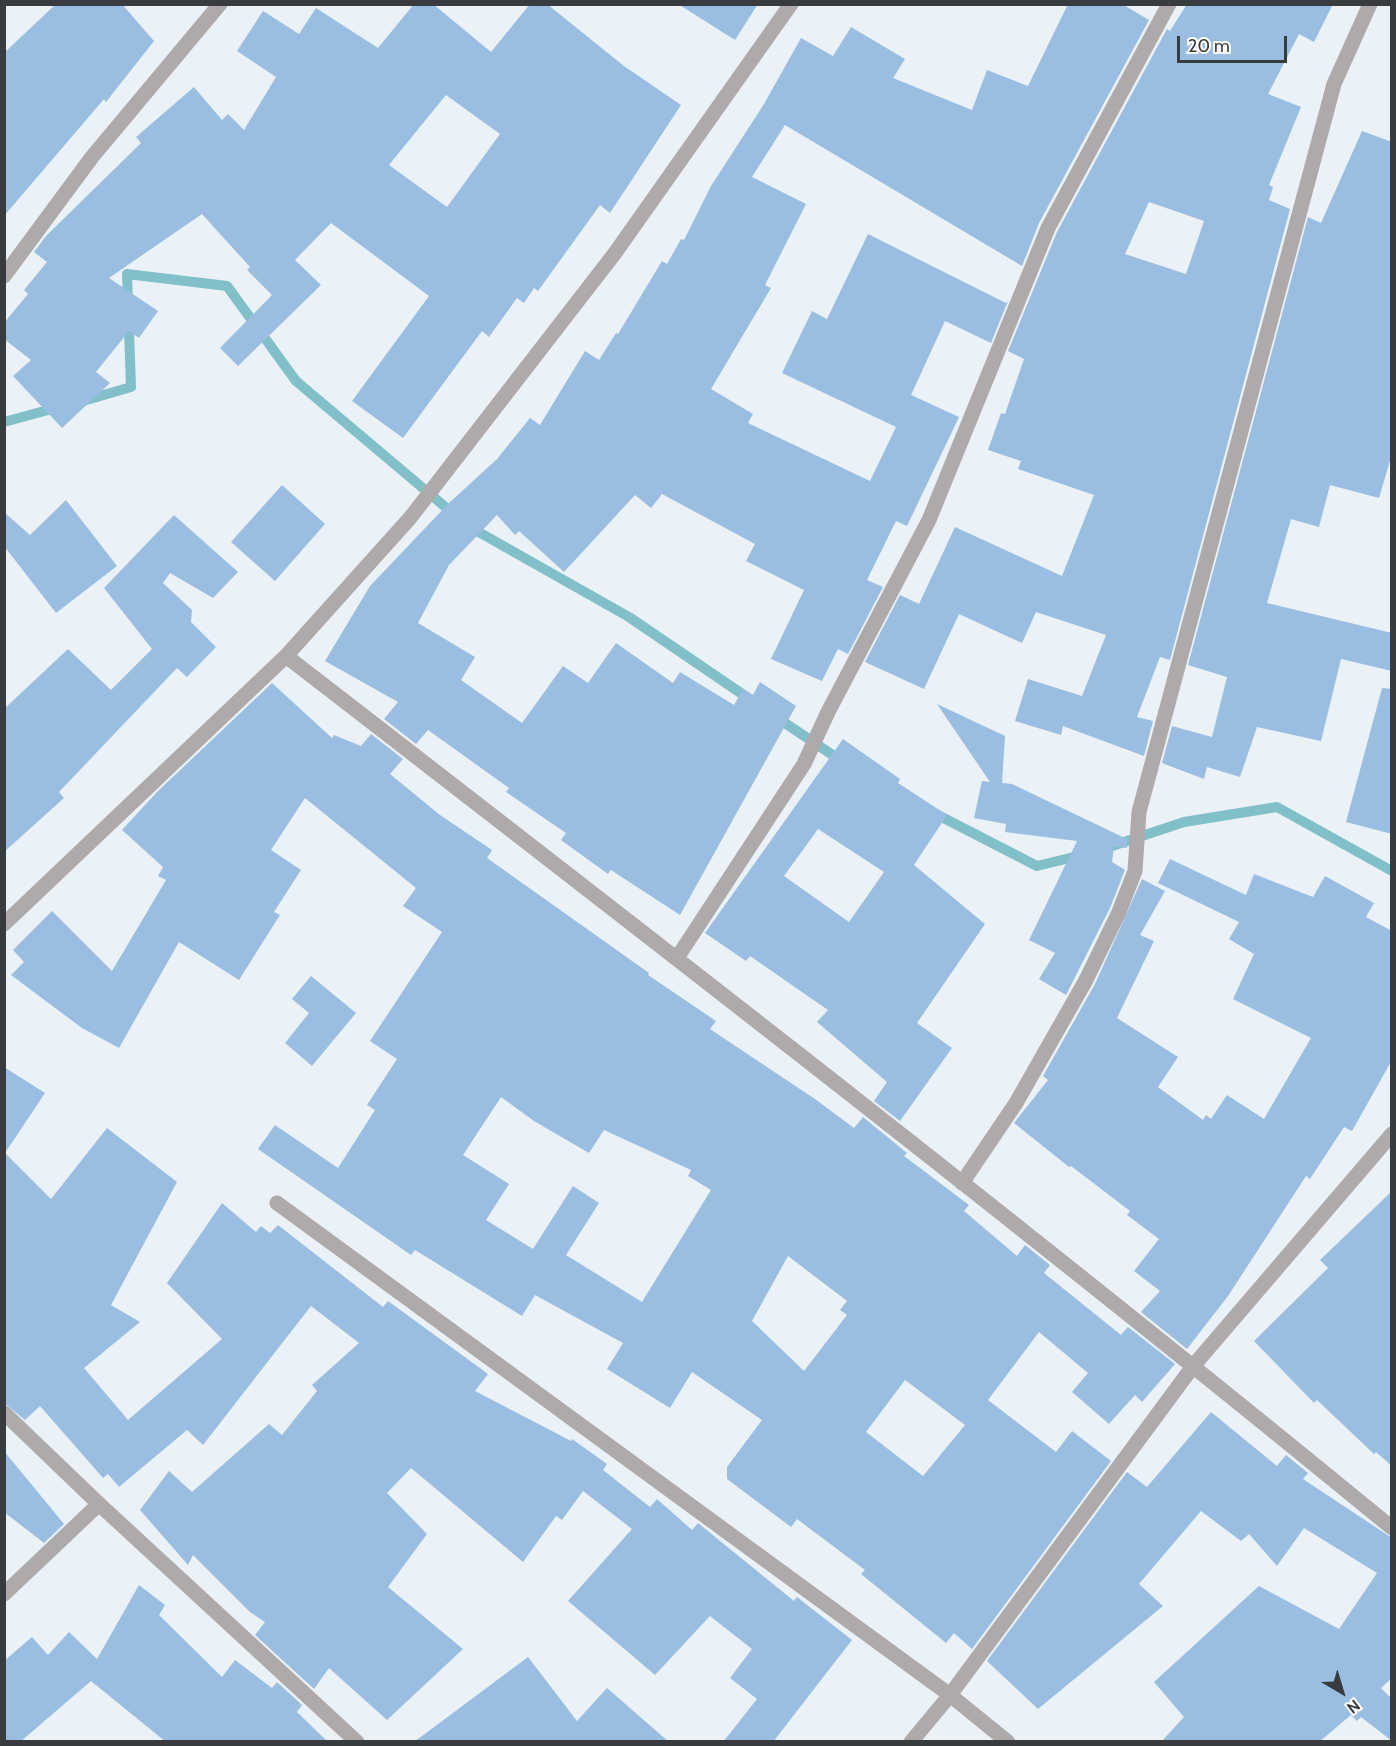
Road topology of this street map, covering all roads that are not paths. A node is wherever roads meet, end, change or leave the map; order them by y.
1 (220, 4) edge
2 (791, 4) edge
3 (1169, 4) edge
4 (1370, 4) edge
5 (4, 276) edge
6 (286, 656) junction
7 (4, 924) edge
8 (677, 958) junction
9 (1392, 1134) edge
10 (962, 1183) junction
11 (277, 1203) dead end
12 (1194, 1365) junction
13 (4, 1413) edge
14 (99, 1504) junction
15 (1392, 1528) edge
16 (4, 1594) edge
17 (950, 1695) junction
18 (357, 1742) edge
19 (911, 1742) edge
20 (1008, 1742) edge

1 - 5 street
2 - 6 street
3 - 8 street
4 - 10 street
6 - 7 street
6 - 8 street
8 - 10 street
9 - 12 street
10 - 12 street
11 - 17 street
12 - 15 street
12 - 17 street
13 - 14 street
14 - 16 street
14 - 18 street
17 - 19 street
17 - 20 street

